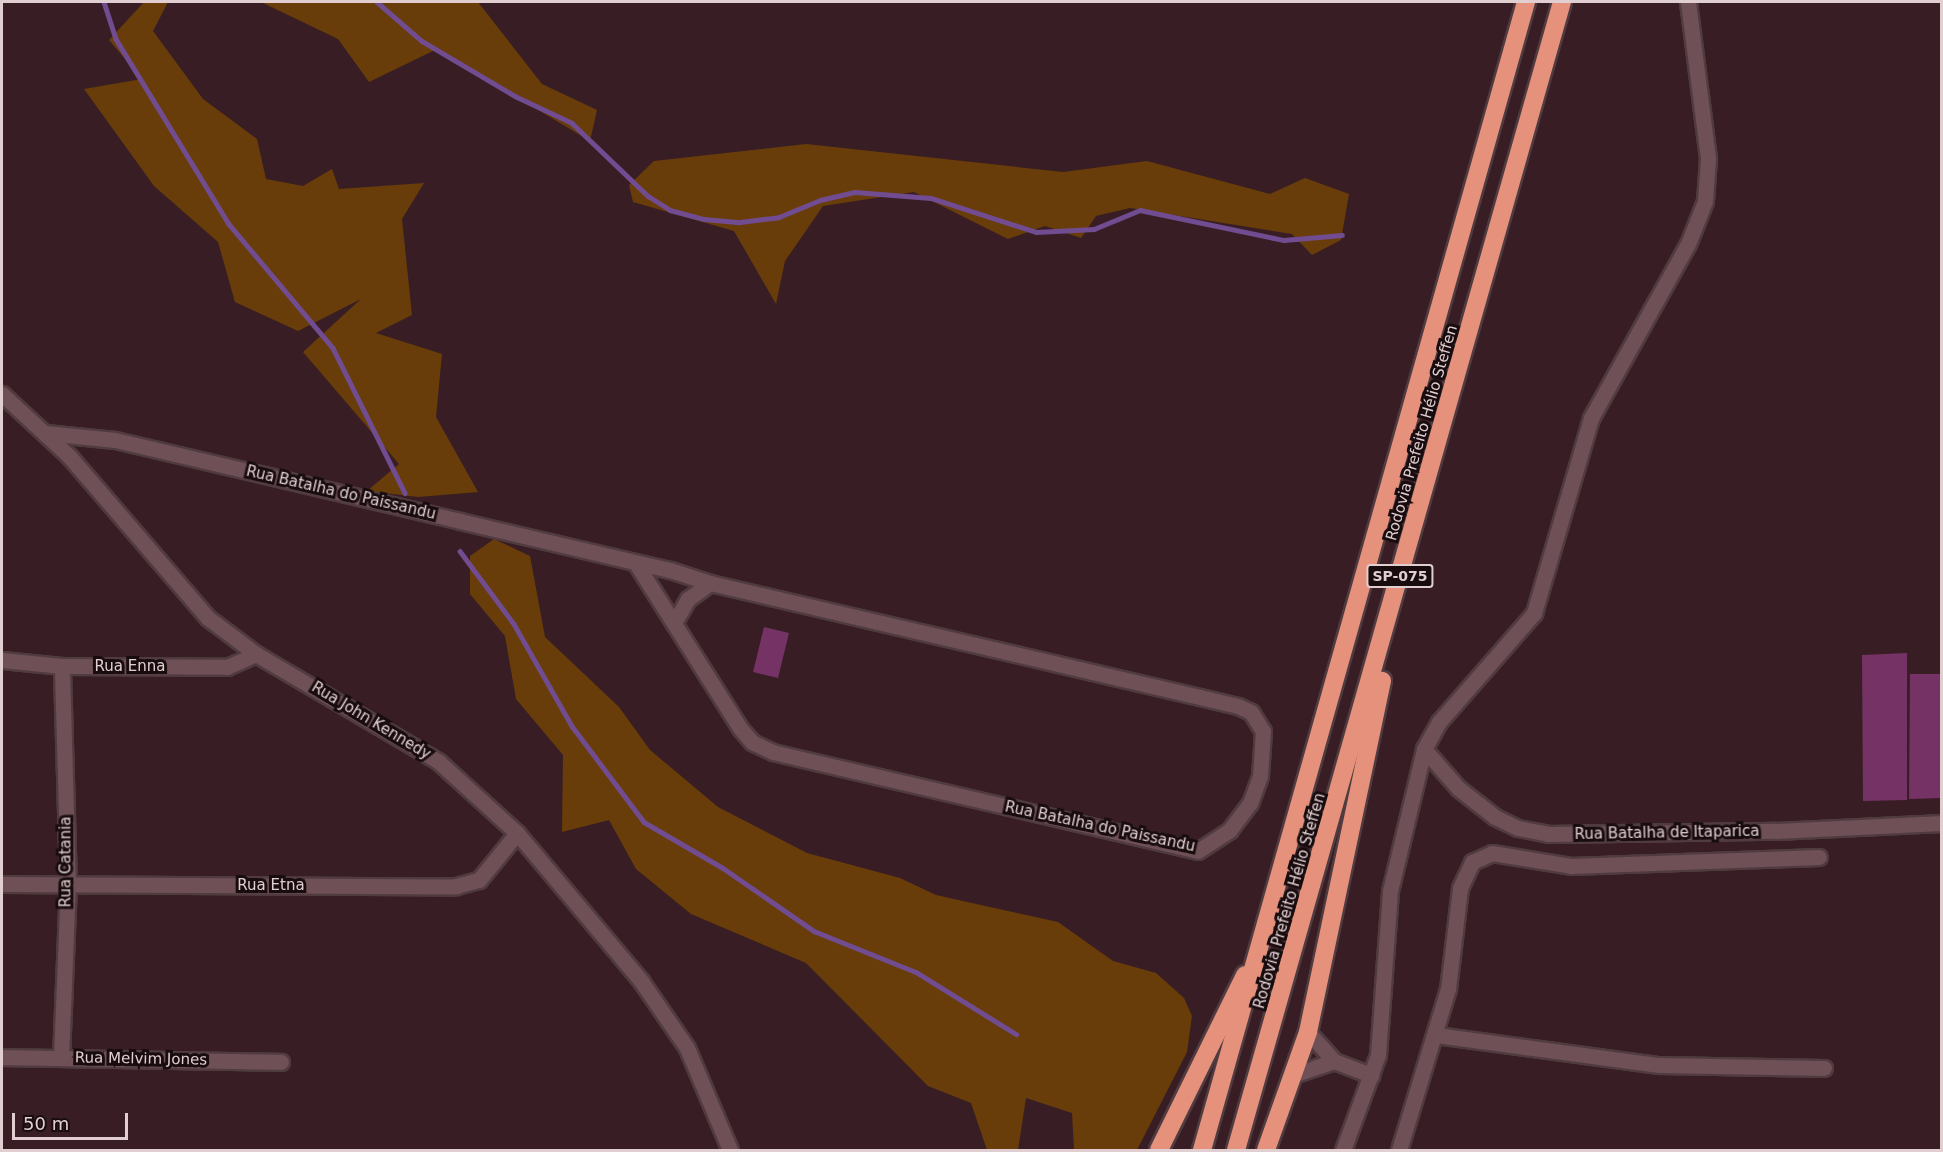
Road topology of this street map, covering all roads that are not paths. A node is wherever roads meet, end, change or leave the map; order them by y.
1 (1526, 2) edge
2 (1562, 2) edge
3 (1688, 2) edge
4 (2, 394) edge
5 (46, 433) junction
6 (1424, 489) junction
7 (635, 562) junction
8 (710, 583) junction
9 (674, 623) junction
10 (256, 654) junction
11 (2, 660) edge
12 (62, 666) junction
13 (1424, 749) junction
14 (1941, 823) edge
15 (517, 833) junction
16 (1819, 857) dead end
17 (2, 884) edge
18 (68, 885) junction
19 (1260, 948) junction
20 (1308, 1032) junction
21 (1436, 1035) junction
22 (2, 1057) edge
23 (61, 1058) junction
24 (1334, 1061) junction
25 (281, 1062) dead end
26 (1824, 1068) dead end
27 (1296, 1074) junction
28 (1371, 1076) junction
29 (730, 1150) edge
30 (1159, 1150) edge
31 (1202, 1150) edge
32 (1236, 1150) edge
33 (1266, 1150) edge
34 (1343, 1150) edge
35 (1399, 1150) edge

1 - 19 highway, Rodovia Prefeito Hélio Steffen / SP-075
2 - 6 highway, Rodovia Prefeito Hélio Steffen / SP-075
3 - 13 street
4 - 5 street, Rua John Kennedy
5 - 7 street, Rua Batalha do Paissandu
5 - 10 street, Rua John Kennedy
6 - 20 highway
6 - 32 highway, Rodovia Prefeito Hélio Steffen / SP-075
7 - 8 street, Rua Batalha do Paissandu
7 - 9 street, Rua Batalha do Paissandu
8 - 9 street
8 - 9 street, Rua Batalha do Paissandu
10 - 12 street, Rua Enna
10 - 15 street, Rua John Kennedy
11 - 12 street, Rua Enna
12 - 18 street, Rua Catania
13 - 14 street, Rua Batalha de Itaparica
13 - 28 street
15 - 18 street, Rua Etna
15 - 29 street, Rua John Kennedy
16 - 21 street
17 - 18 street, Rua Etna
18 - 23 street, Rua Catania
19 - 30 highway
19 - 31 highway, Rodovia Prefeito Hélio Steffen / SP-075
20 - 24 street
20 - 27 highway
21 - 26 street
21 - 35 street
22 - 23 street, Rua Melvim Jones
23 - 25 street, Rua Melvim Jones
24 - 27 street
24 - 28 street
27 - 33 highway
28 - 34 street

